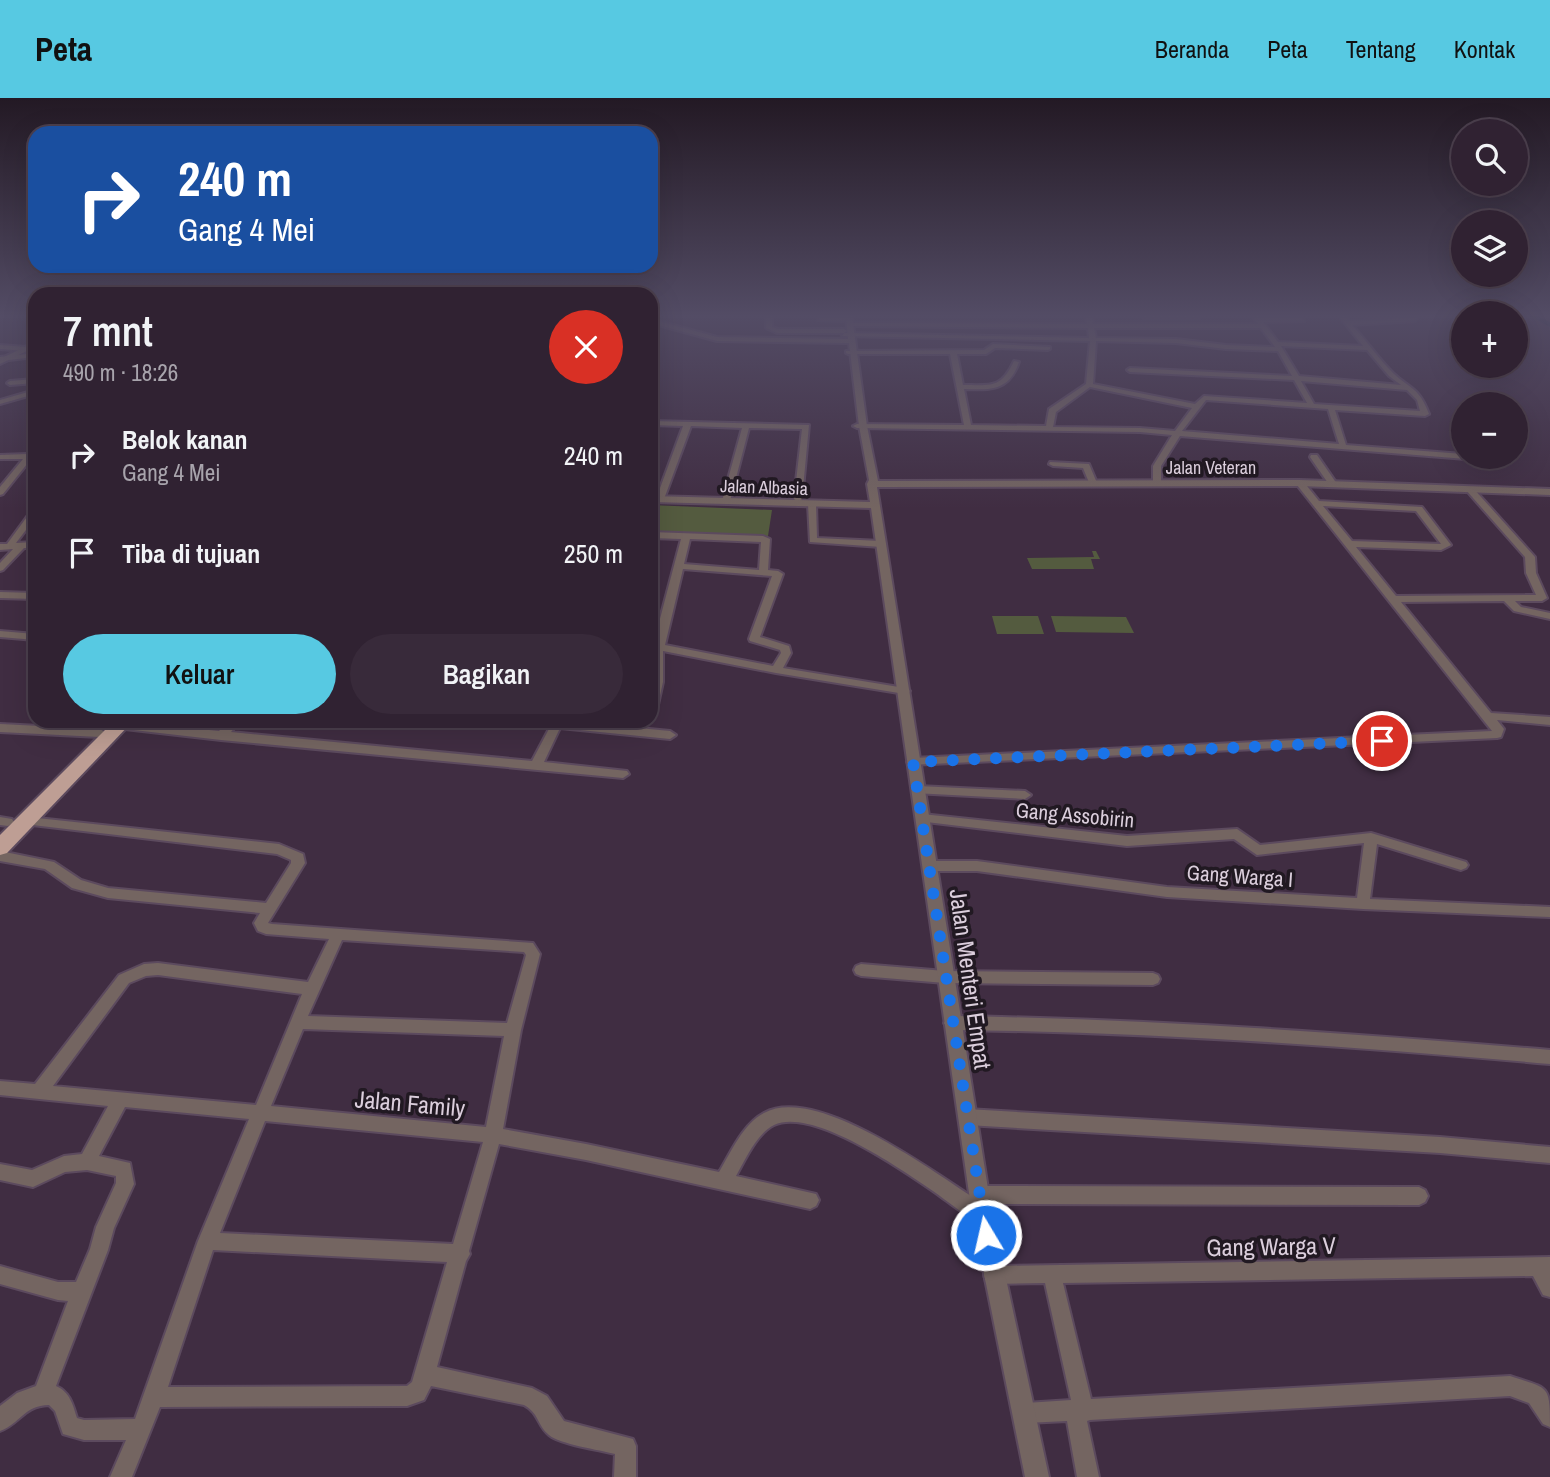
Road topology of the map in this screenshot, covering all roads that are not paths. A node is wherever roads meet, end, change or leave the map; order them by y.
1 (854, 380) edge
2 (959, 380) edge
3 (1006, 380) edge
4 (1089, 380) edge
5 (1215, 380) edge
6 (1297, 380) edge
7 (1321, 380) edge
8 (1398, 380) edge
9 (28, 382) edge
10 (10, 383) dead end
11 (1089, 386) junction
12 (960, 387) junction
13 (1411, 389) junction
14 (28, 394) edge
15 (1221, 398) junction
16 (0, 402) edge
17 (1312, 406) junction
18 (1197, 407) junction
19 (1331, 407) junction
20 (658, 423) edge
21 (688, 424) junction
22 (746, 426) junction
23 (860, 426) junction
24 (968, 428) junction
25 (1049, 429) junction
26 (1178, 432) junction
27 (1343, 446) junction
28 (1451, 456) edge
29 (0, 457) edge
30 (1314, 457) dead end
31 (1053, 464) dead end
32 (1093, 483) junction
33 (1157, 483) junction
34 (1300, 483) junction
35 (872, 484) junction
36 (1332, 484) junction
37 (1470, 491) junction
38 (0, 492) edge
39 (658, 492) edge
40 (1550, 492) edge
41 (658, 499) edge
42 (798, 499) dead end
43 (726, 501) junction
44 (1317, 503) junction
45 (812, 504) junction
46 (876, 505) junction
47 (28, 520) edge
48 (658, 535) edge
49 (687, 536) junction
50 (881, 544) junction
51 (1349, 544) junction
52 (21, 546) junction
53 (28, 546) edge
54 (5, 547) edge
55 (677, 566) junction
56 (0, 568) edge
57 (763, 572) junction
58 (0, 595) edge
59 (28, 596) edge
60 (1507, 599) junction
61 (1393, 600) junction
62 (1550, 616) edge
63 (0, 634) edge
64 (28, 636) edge
65 (658, 641) edge
66 (658, 653) edge
67 (776, 670) junction
68 (905, 691) junction
69 (1488, 716) junction
70 (1550, 721) edge
71 (0, 727) edge
72 (28, 727) edge
73 (111, 728) edge
74 (143, 728) edge
75 (228, 728) edge
76 (555, 728) edge
77 (651, 728) edge
78 (670, 735) dead end
79 (221, 736) junction
80 (913, 762) junction
81 (536, 766) junction
82 (623, 774) dead end
83 (918, 790) junction
84 (1025, 794) dead end
85 (922, 818) junction
86 (9, 823) edge
87 (1371, 838) junction
88 (0, 848) edge
89 (0, 856) edge
90 (1461, 865) dead end
91 (930, 866) junction
92 (1363, 905) junction
93 (269, 909) junction
94 (1550, 912) edge
95 (338, 934) junction
96 (861, 970) dead end
97 (945, 978) junction
98 (1153, 979) dead end
99 (312, 989) junction
100 (298, 1022) junction
101 (952, 1023) junction
102 (513, 1030) junction
103 (1550, 1057) edge
104 (0, 1088) edge
105 (39, 1092) junction
106 (120, 1100) junction
107 (260, 1114) junction
108 (967, 1117) junction
109 (493, 1135) junction
110 (1550, 1155) edge
111 (88, 1162) junction
112 (0, 1172) edge
113 (723, 1182) junction
114 (979, 1195) junction
115 (1419, 1196) dead end
116 (810, 1200) dead end
117 (982, 1214) junction
118 (206, 1241) junction
119 (461, 1254) junction
120 (1544, 1266) edge
121 (993, 1275) junction
122 (1052, 1275) junction
123 (1, 1277) edge
124 (1550, 1288) edge
125 (81, 1292) junction
126 (426, 1375) junction
127 (43, 1394) junction
128 (154, 1397) junction
129 (1079, 1412) junction
130 (1026, 1413) junction
131 (1550, 1417) edge
132 (0, 1420) edge
133 (141, 1429) junction
134 (121, 1477) edge
135 (625, 1477) edge
136 (1037, 1477) edge
137 (1088, 1477) edge

1 - 23 street, Jalan Menteri Empat
2 - 12 street
3 - 12 street
4 - 11 street
5 - 15 street
6 - 17 street
7 - 13 street
8 - 13 street
9 - 10 street
11 - 18 street
11 - 25 street
12 - 24 street
13 - 19 street
14 - 16 street
15 - 17 street
15 - 18 street
17 - 19 street
18 - 26 street
19 - 27 street
20 - 21 street
21 - 22 street
21 - 39 street
22 - 42 street
22 - 43 street
23 - 24 street
23 - 35 street, Jalan Menteri Empat
24 - 25 street
25 - 26 street
26 - 27 street
26 - 33 street
27 - 28 street
29 - 38 street
30 - 36 street
31 - 32 street
32 - 33 street, Jalan Veteran
32 - 35 street, Jalan Veteran
33 - 34 street, Jalan Veteran
34 - 36 street, Jalan Veteran
34 - 44 street
35 - 46 street, Jalan Menteri Empat
36 - 37 street, Jalan Veteran
37 - 40 street, Jalan Veteran
37 - 60 street
41 - 43 street, Jalan Albasia
43 - 45 street, Jalan Albasia
44 - 51 street
44 - 51 street
45 - 46 street, Jalan Albasia
45 - 50 street
46 - 50 street, Jalan Menteri Empat
47 - 54 street
48 - 49 street
49 - 55 street
49 - 57 street
50 - 68 street, Jalan Menteri Empat
51 - 61 street
52 - 53 street
52 - 54 street
52 - 56 street
55 - 57 street
55 - 65 street
57 - 67 street
58 - 59 street
60 - 61 street
60 - 62 street
61 - 69 street
63 - 64 street
66 - 67 street
67 - 68 street
68 - 80 street, Jalan Menteri Empat
69 - 70 street
69 - 80 street
71 - 72 street
73 - 86 highway
74 - 79 street
75 - 79 street
76 - 81 street
77 - 78 street
79 - 81 street
80 - 83 street, Jalan Menteri Empat
81 - 82 street
83 - 84 street
83 - 85 street, Jalan Menteri Empat
85 - 87 street, Gang Assobirin
85 - 91 street, Jalan Menteri Empat
86 - 88 highway
86 - 93 street
87 - 90 street
87 - 92 street
89 - 93 street
91 - 92 street, Gang Warga I
91 - 97 street, Jalan Menteri Empat
92 - 94 street, Gang Warga I
93 - 95 street
95 - 99 street
95 - 102 street
96 - 97 street
97 - 98 street
97 - 101 street, Jalan Menteri Empat
99 - 100 street
99 - 105 street
100 - 102 street
100 - 107 street
101 - 103 street
101 - 108 street, Jalan Menteri Empat
102 - 109 street
104 - 105 street, Jalan Family
105 - 106 street, Jalan Family
106 - 107 street, Jalan Family
106 - 111 street
107 - 109 street, Jalan Family
107 - 118 street
108 - 110 street
108 - 114 street, Jalan Menteri Empat
109 - 113 street, Jalan Family
109 - 119 street
111 - 112 street
111 - 125 street
113 - 116 street, Jalan Family
113 - 117 street
114 - 115 street
114 - 117 street, Jalan Menteri Empat
117 - 121 street, Jalan Menteri Empat
118 - 119 street
118 - 128 street
119 - 126 street
120 - 122 street, Gang Warga V
120 - 124 street
121 - 122 street, Gang Warga V
121 - 130 street, Jalan Menteri Empat
122 - 129 street
123 - 125 street
125 - 127 street
126 - 128 street
126 - 135 street
127 - 132 street
127 - 133 street
128 - 133 street
129 - 130 street
129 - 131 street
129 - 137 street
130 - 136 street, Jalan Menteri Empat
133 - 134 street

